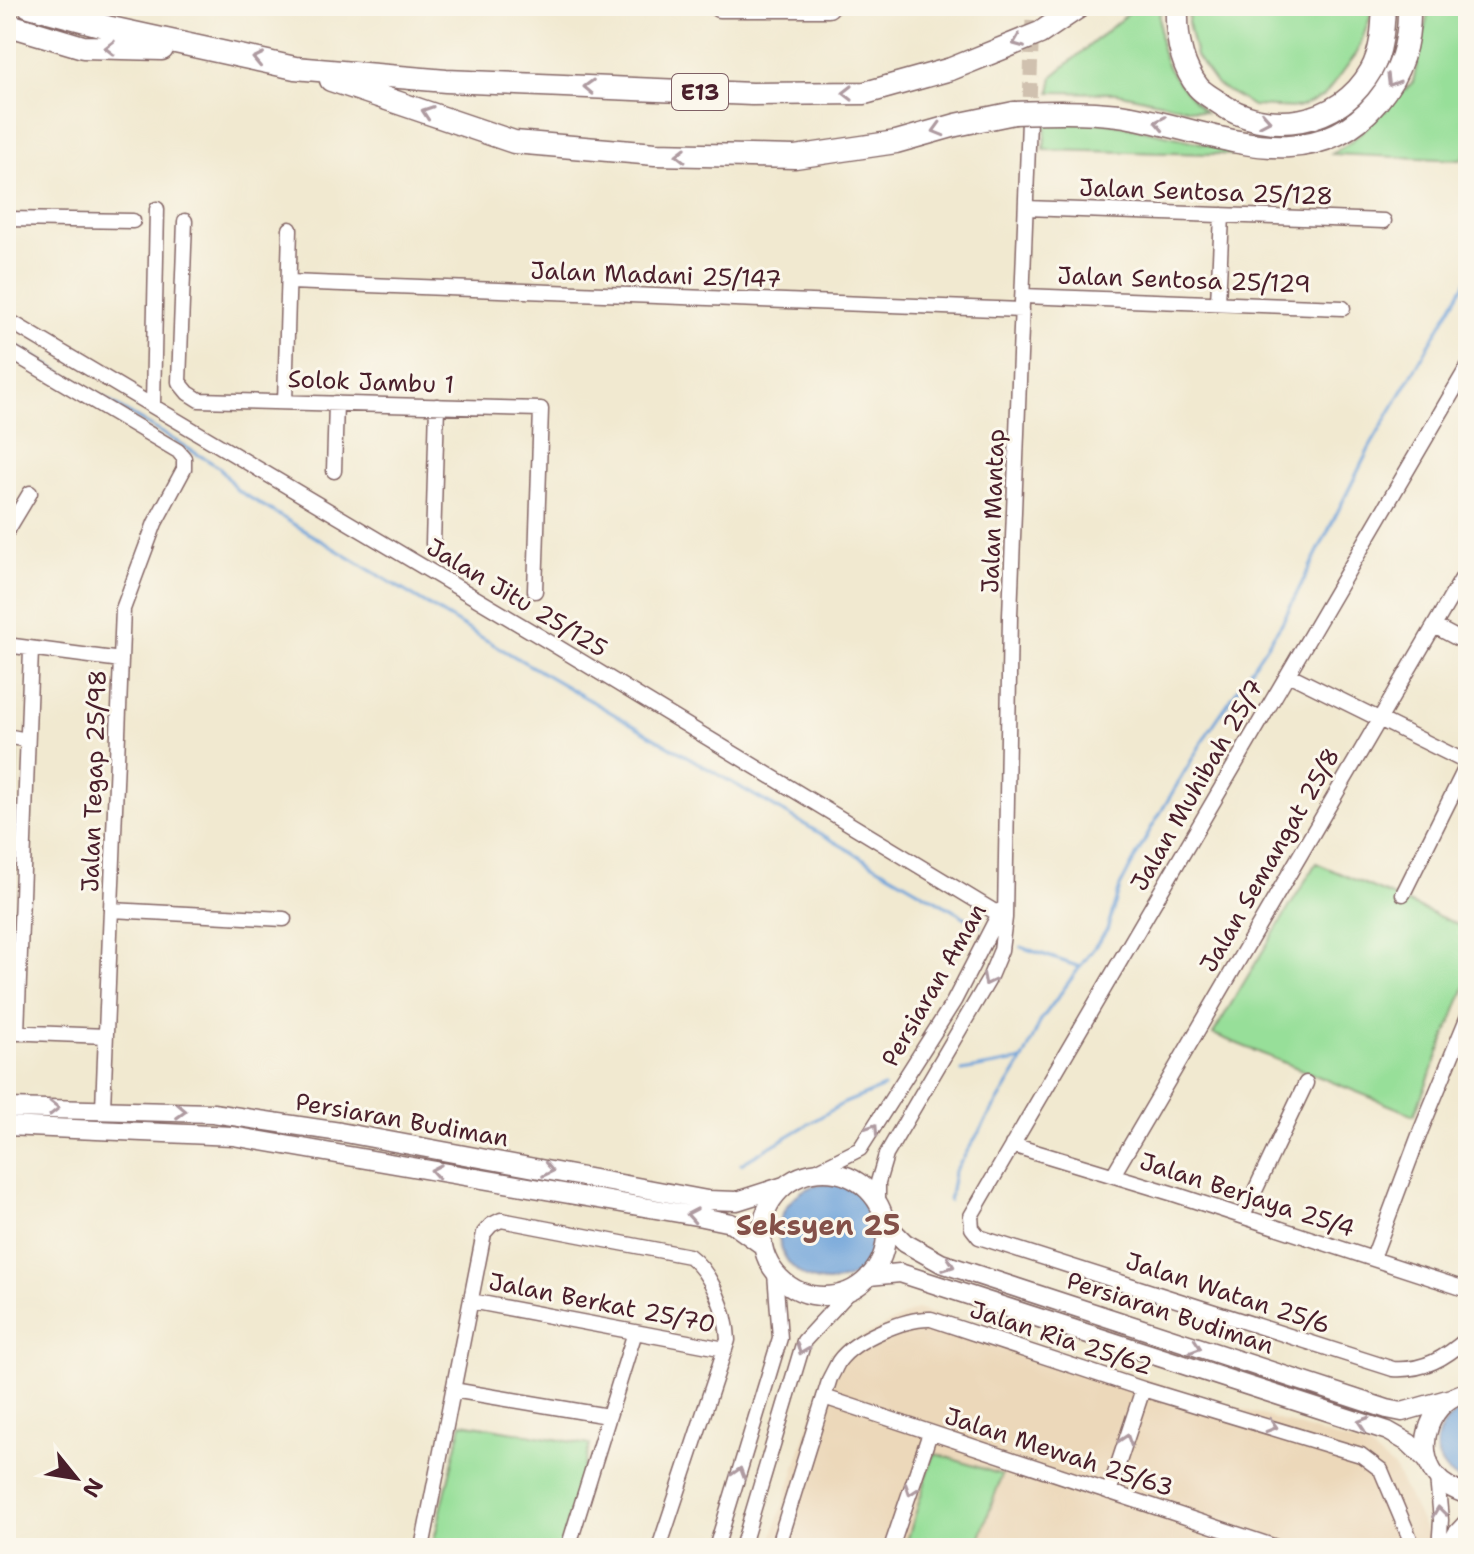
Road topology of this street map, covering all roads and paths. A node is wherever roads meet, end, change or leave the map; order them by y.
1 (29, 6) edge
2 (719, 6) edge
3 (828, 6) edge
4 (1080, 6) edge
5 (1177, 6) edge
6 (1384, 6) edge
7 (1409, 6) edge
8 (6, 24) edge
9 (216, 50) junction
10 (295, 68) junction
11 (1022, 116) junction
12 (1026, 208) junction
13 (157, 209) dead end
14 (1222, 215) junction
15 (6, 219) edge
16 (133, 221) dead end
17 (185, 221) dead end
18 (1384, 221) dead end
19 (290, 229) dead end
20 (289, 282) junction
21 (1023, 303) junction
22 (1218, 303) junction
23 (1343, 308) dead end
24 (6, 319) edge
25 (6, 349) edge
26 (179, 363) junction
27 (155, 364) junction
28 (1468, 366) edge
29 (285, 402) junction
30 (336, 403) junction
31 (153, 404) junction
32 (437, 406) junction
33 (334, 471) dead end
34 (30, 493) dead end
35 (6, 533) edge
36 (433, 544) dead end
37 (1468, 568) edge
38 (535, 591) dead end
39 (1434, 626) junction
40 (1468, 644) edge
41 (6, 645) edge
42 (31, 650) junction
43 (121, 660) junction
44 (1288, 674) junction
45 (1378, 719) junction
46 (6, 736) edge
47 (27, 740) junction
48 (1468, 763) edge
49 (1403, 894) dead end
50 (111, 910) junction
51 (1002, 913) junction
52 (284, 919) dead end
53 (13, 949) edge
54 (1468, 1016) edge
55 (12, 1032) edge
56 (106, 1036) junction
57 (1306, 1083) dead end
58 (6, 1108) edge
59 (103, 1108) junction
60 (6, 1126) edge
61 (40, 1127) junction
62 (6, 1136) edge
63 (233, 1136) junction
64 (1012, 1145) junction
65 (812, 1173) junction
66 (1113, 1175) junction
67 (784, 1186) junction
68 (878, 1203) junction
69 (1243, 1216) junction
70 (885, 1223) junction
71 (972, 1228) joint
72 (762, 1245) junction
73 (1373, 1258) junction
74 (775, 1273) junction
75 (869, 1276) junction
76 (851, 1290) junction
77 (1468, 1290) edge
78 (471, 1301) junction
79 (635, 1332) junction
80 (1468, 1338) edge
81 (725, 1349) junction
82 (1143, 1389) junction
83 (453, 1390) junction
84 (1462, 1393) edge
85 (824, 1397) junction
86 (608, 1416) junction
87 (930, 1433) junction
88 (1433, 1469) junction
89 (1109, 1492) junction
90 (1468, 1495) edge
91 (1468, 1519) edge
92 (422, 1548) edge
93 (568, 1548) edge
94 (659, 1548) edge
95 (716, 1548) edge
96 (742, 1548) edge
97 (777, 1548) edge
98 (891, 1548) edge
99 (1279, 1548) edge
100 (1409, 1548) edge
101 (1439, 1548) edge
102 (1447, 1548) edge

1 - 9 highway, E13
2 - 3 highway
4 -> 10 highway, E13
5 -> 6 highway
7 -> 11 highway, bridge
9 -> 8 highway
10 -> 9 highway, E13
11 -> 10 highway
11 - 12 street, Jalan Mantap
12 - 14 street, Jalan Sentosa 25/128
12 - 21 street, Jalan Mantap
13 - 27 street
14 - 18 street, Jalan Sentosa 25/128
14 - 22 street
15 - 16 street
17 - 26 street
19 - 20 street
20 - 21 street, Jalan Madani 25/147
20 - 29 street
21 - 22 street, Jalan Sentosa 25/129
21 - 51 street, Jalan Mantap
22 - 23 street, Jalan Sentosa 25/129
24 - 31 street, Jalan Jitu 25/125
25 - 43 street, Jalan Tegap 25/98
26 - 27 street
26 - 29 street, Solok Jambu 1
27 - 31 street
28 - 44 street, Jalan Muhibah 25/7
29 - 30 street, Solok Jambu 1
30 - 32 street, Solok Jambu 1
30 - 33 street
31 - 51 street, Jalan Jitu 25/125
32 - 36 street
32 - 38 street, Solok Jambu 1
34 - 35 street
37 - 39 street, Jalan Semangat 25/8
39 - 40 street
39 - 45 street, Jalan Semangat 25/8
41 - 42 street
42 - 43 street
42 - 47 street
43 - 50 street, Jalan Tegap 25/98
44 - 45 street
44 - 64 street, Jalan Muhibah 25/7
45 - 48 street
45 - 66 street, Jalan Semangat 25/8
46 - 47 street
47 - 53 street
48 - 49 street
50 - 52 street
50 - 56 street, Jalan Tegap 25/98
65 -> 51 street, Persiaran Aman
51 -> 68 street, Persiaran Aman
53 - 55 street
54 - 73 street
55 - 56 street
56 - 59 street, Jalan Tegap 25/98
57 - 69 street
58 -> 59 main road, Persiaran Budiman
59 - 63 main road
59 -> 67 main road, Persiaran Budiman
60 - 61 main road, Persiaran Budiman
61 - 62 main road
61 - 63 main road, Persiaran Budiman
72 -> 63 main road, Persiaran Budiman
64 - 66 street, Jalan Berjaya 25/4
64 - 71 street, Jalan Muhibah 25/7
65 - 67 main road
65 - 68 main road
66 - 69 street, Jalan Berjaya 25/4
67 - 72 main road
68 - 70 main road
69 - 73 street, Jalan Berjaya 25/4
70 - 75 main road
70 -> 84 main road, Persiaran Budiman
71 - 80 street, Jalan Watan 25/6
72 - 74 main road
73 - 77 street, Jalan Berjaya 25/4
74 - 76 main road
95 -> 74 street
75 - 76 main road
88 -> 75 main road, Persiaran Budiman
76 -> 96 street
78 - 79 street, Jalan Berkat 25/70
78 - 81 street
78 - 83 street
79 - 81 street, Jalan Berkat 25/70
79 - 86 street
81 - 94 street
82 - 85 street, Jalan Ria 25/62
89 -> 82 street
82 -> 100 street, Jalan Ria 25/62
83 - 86 street
83 - 92 street
84 - 88 main road
85 - 87 street, Jalan Mewah 25/63
85 - 97 street, Jalan Ria 25/62
86 - 93 street
87 - 89 street, Jalan Mewah 25/63
87 -> 98 street
88 - 90 main road, Persiaran Budiman
101 -> 88 street
89 - 99 street, Jalan Mewah 25/63
91 - 102 street

